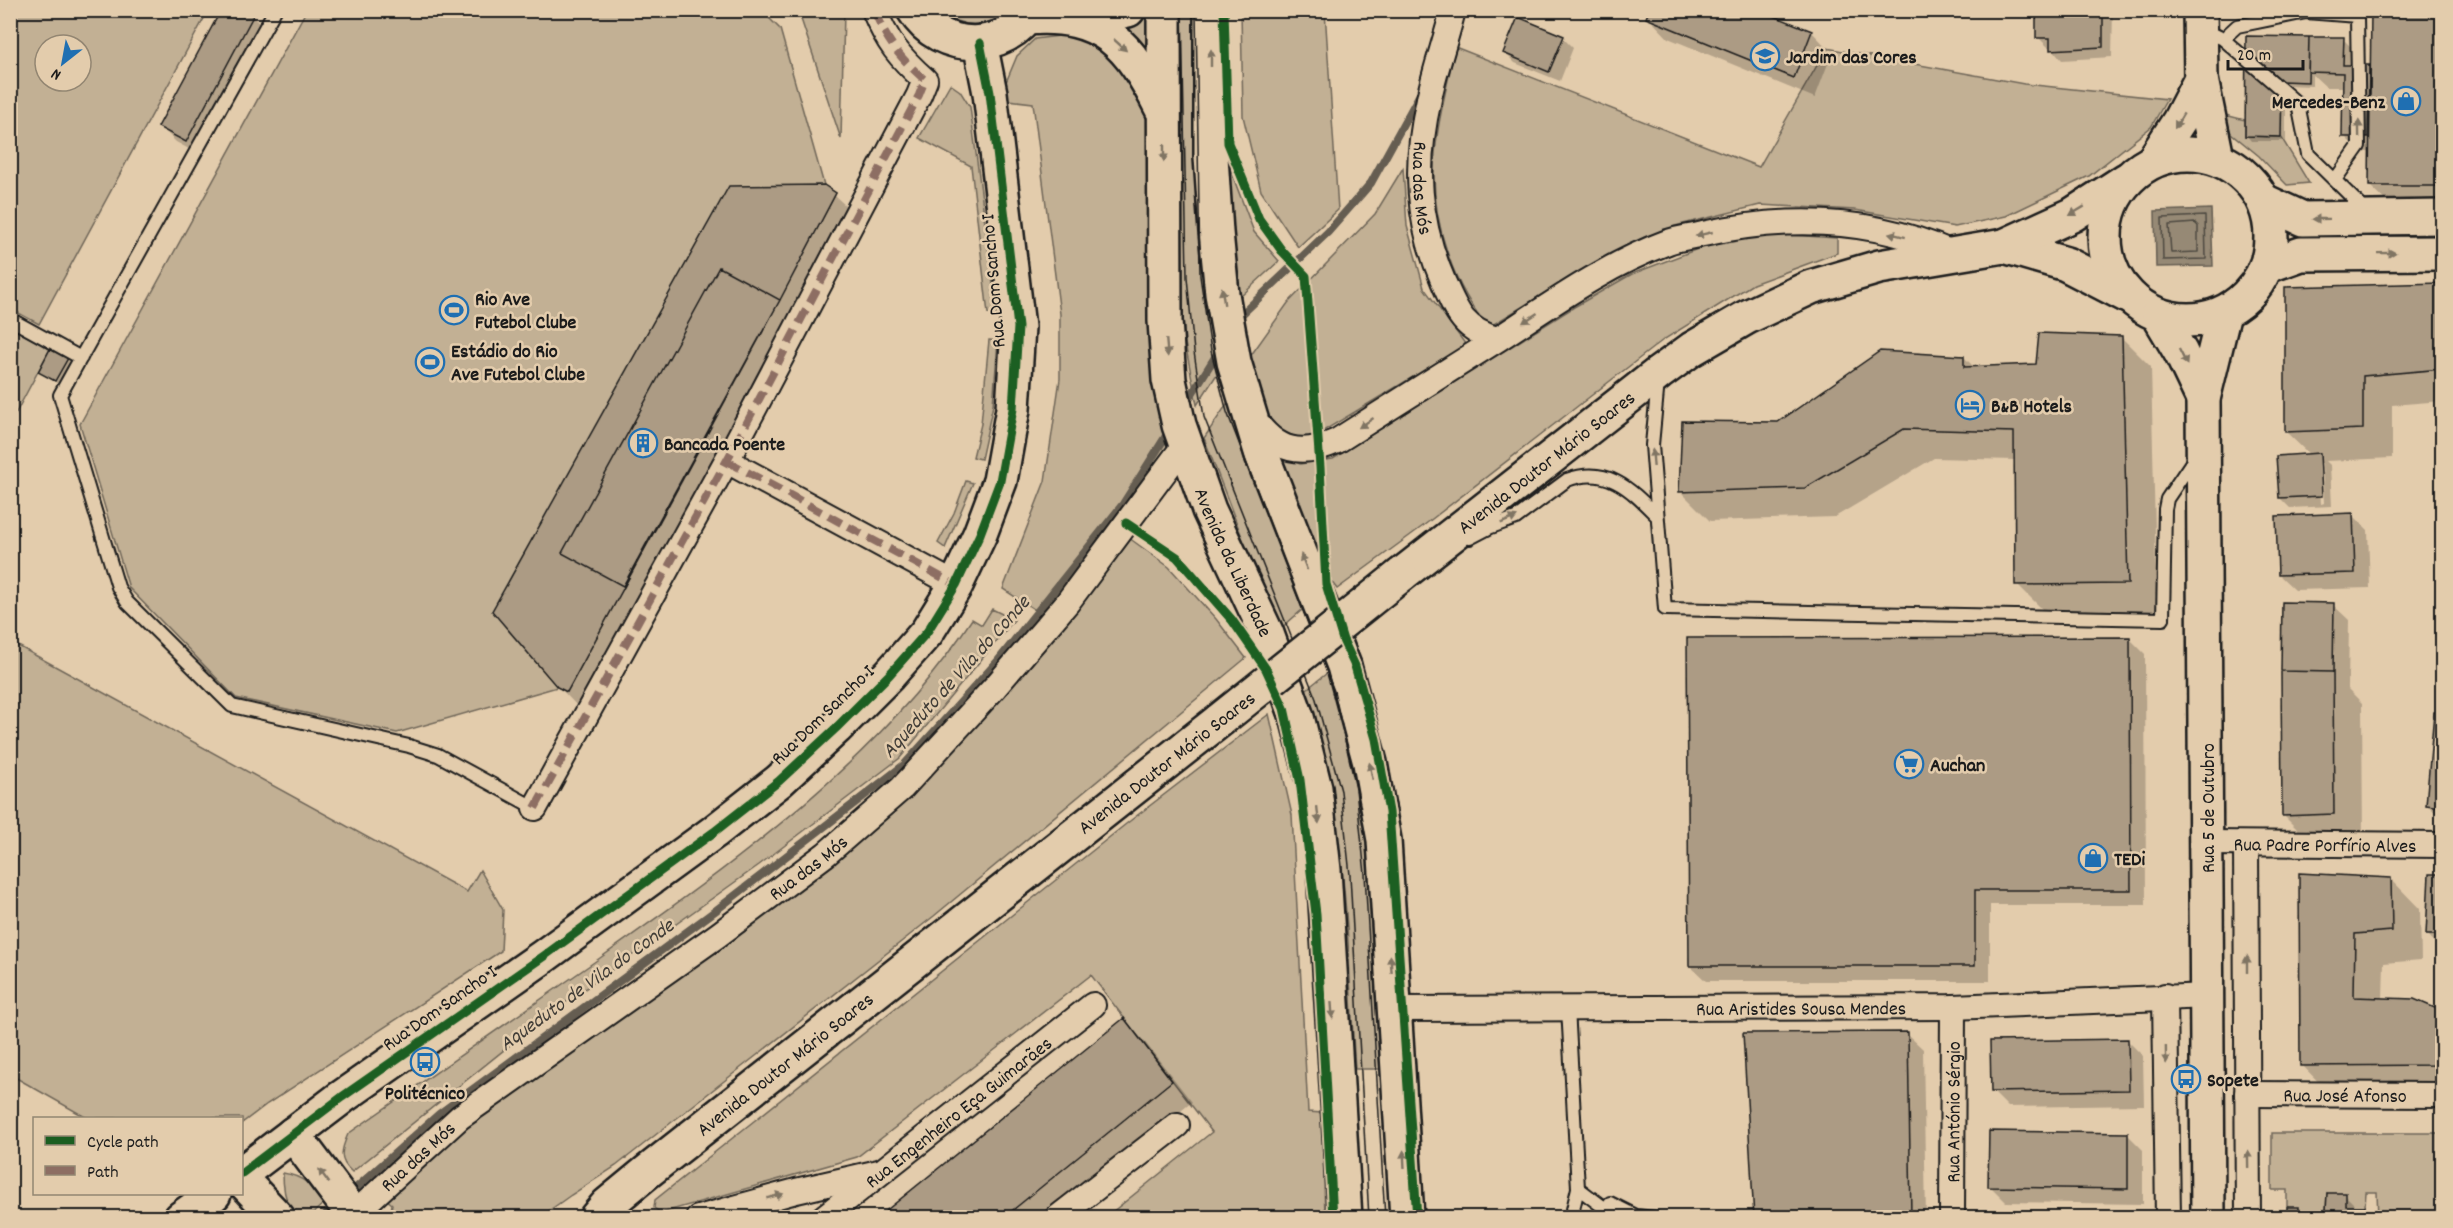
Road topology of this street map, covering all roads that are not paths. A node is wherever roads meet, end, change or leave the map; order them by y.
1 (275, 10) edge
2 (874, 10) edge
3 (914, 10) edge
4 (1083, 10) edge
5 (1128, 10) edge
6 (1164, 10) edge
7 (1211, 10) edge
8 (1453, 10) edge
9 (1029, 14) edge
10 (2208, 26) edge
11 (980, 43) junction
12 (2201, 79) junction
13 (1164, 111) junction
14 (2217, 158) junction
15 (2153, 161) junction
16 (2126, 180) junction
17 (2335, 180) junction
18 (2264, 201) junction
19 (2442, 217) edge
20 (2374, 218) junction
21 (2004, 246) junction
22 (2442, 253) edge
23 (1952, 254) junction
24 (2267, 266) junction
25 (2132, 298) junction
26 (2224, 313) junction
27 (2159, 316) junction
28 (10, 320) edge
29 (1497, 339) junction
30 (81, 358) junction
31 (1659, 373) junction
32 (2203, 399) junction
33 (1246, 408) junction
34 (1186, 442) junction
35 (2204, 445) junction
36 (727, 461) junction
37 (1657, 516) junction
38 (1409, 568) junction
39 (956, 585) junction
40 (535, 808) joint
41 (2208, 843) junction
42 (2246, 844) junction
43 (2442, 845) edge
44 (2165, 996) junction
45 (2207, 996) junction
46 (1093, 1005) dead end
47 (1953, 1007) junction
48 (1568, 1008) junction
49 (1395, 1009) junction
50 (2247, 1094) junction
51 (2442, 1095) edge
52 (1177, 1125) dead end
53 (293, 1134) junction
54 (885, 1171) junction
55 (243, 1172) edge
56 (243, 1181) edge
57 (1578, 1188) junction
58 (213, 1195) edge
59 (596, 1214) edge
60 (1605, 1214) edge
61 (355, 1216) edge
62 (181, 1218) edge
63 (278, 1218) edge
64 (698, 1218) edge
65 (823, 1218) edge
66 (1057, 1218) edge
67 (1345, 1218) edge
68 (1407, 1218) edge
69 (1571, 1218) edge
70 (1578, 1218) edge
71 (1587, 1218) edge
72 (1655, 1218) edge
73 (1952, 1218) edge
74 (2168, 1218) edge
75 (2208, 1218) edge
76 (2248, 1218) edge

1 - 30 lane
2 - 36 street
3 - 11 street
4 - 5 street
6 - 13 street, Avenida da Liberdade
33 -> 7 street
8 - 29 street, Rua das Mós
9 - 11 street
9 -> 13 street
10 - 12 street
10 - 17 lane
17 -> 10 lane
11 - 39 street, Rua Dom Sancho I
12 - 14 street
12 -> 15 street
13 -> 34 street, Avenida da Liberdade
14 - 15 street
14 - 18 street
15 - 16 street
16 -> 21 street, Avenida Doutor Mário Soares
16 - 25 street
17 - 20 lane
20 -> 18 street
18 - 24 street
19 - 20 street
21 - 23 street, Avenida Doutor Mário Soares
21 - 25 street, Avenida Doutor Mário Soares
24 -> 22 street
23 -> 29 street
23 - 31 street, Avenida Doutor Mário Soares
24 - 26 street
25 - 27 street
26 - 27 street
26 - 32 street, Rua 5 de Outubro
27 -> 32 street, Rua 5 de Outubro
28 - 30 lane
29 -> 33 street
30 - 40 lane
37 -> 31 lane
31 - 38 street, Avenida Doutor Mário Soares
32 - 35 street, Rua 5 de Outubro
49 -> 33 street
34 - 61 street, Rua das Mós
34 -> 67 street, Avenida da Liberdade
35 - 37 lane
35 - 41 street, Rua 5 de Outubro
36 - 39 street
36 - 40 street
38 -> 37 lane
38 - 59 street, Avenida Doutor Mário Soares, bridge
39 - 53 street, Rua Dom Sancho I
41 - 42 street, Rua Padre Porfírio Alves
41 - 45 street, Rua 5 de Outubro
42 - 43 street, Rua Padre Porfírio Alves
50 -> 42 street, Rua 5 de Outubro
44 - 45 street, Rua Aristides Sousa Mendes
44 - 47 street, Rua Aristides Sousa Mendes
44 -> 74 street
45 - 75 street, Rua 5 de Outubro
46 - 54 street, Rua Engenheiro Eça Guimarães
47 - 48 street, Rua Aristides Sousa Mendes
47 - 73 street, Rua António Sérgio
48 - 49 street, Rua Aristides Sousa Mendes
48 - 57 lane
68 -> 49 street
50 - 51 street, Rua José Afonso
76 -> 50 street, Rua 5 de Outubro
52 - 66 street
53 - 55 street, Rua Dom Sancho I
61 -> 53 street
64 -> 54 street
54 - 65 street, Rua Engenheiro Eça Guimarães
56 - 63 street
57 - 60 lane
57 - 69 lane
58 - 62 street
60 - 72 lane
70 - 71 lane

